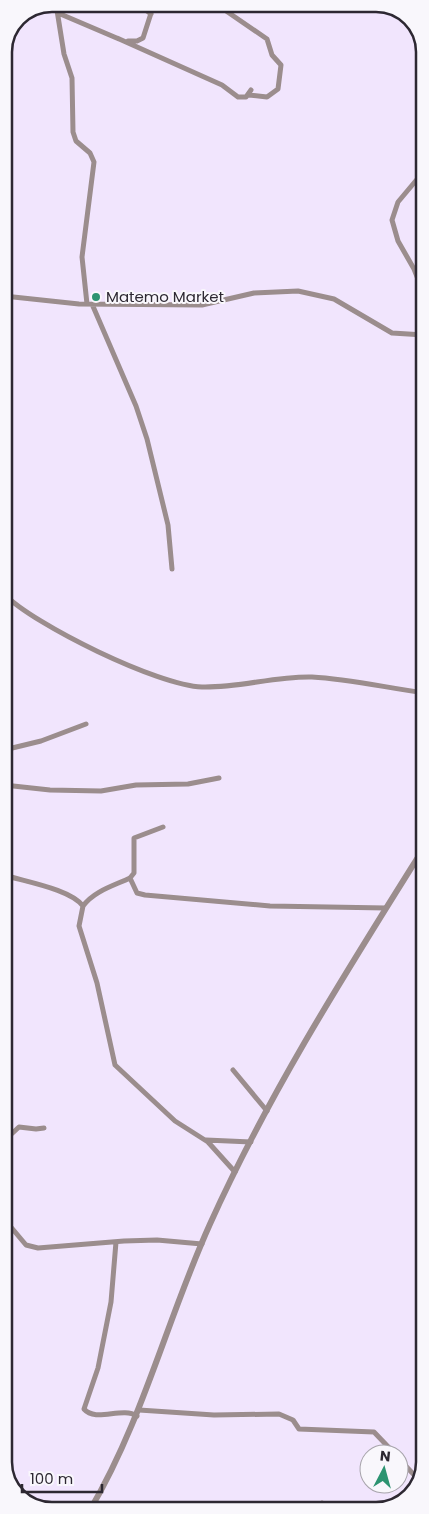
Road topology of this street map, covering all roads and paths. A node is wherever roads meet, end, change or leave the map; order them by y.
1 (57, 12) joint
2 (228, 13) edge
3 (151, 14) edge
4 (118, 38) junction
5 (416, 181) edge
6 (416, 274) edge
7 (12, 297) edge
8 (90, 304) junction
9 (416, 334) edge
10 (172, 568) dead end
11 (12, 600) edge
12 (416, 691) edge
13 (86, 724) dead end
14 (12, 748) edge
15 (219, 778) dead end
16 (12, 787) edge
17 (163, 827) dead end
18 (416, 860) edge
19 (12, 878) edge
20 (130, 878) junction
21 (78, 900) junction
22 (88, 900) junction
23 (83, 906) junction
24 (386, 908) junction
25 (233, 1070) dead end
26 (266, 1111) junction
27 (44, 1128) dead end
28 (12, 1133) edge
29 (205, 1140) junction
30 (251, 1142) junction
31 (235, 1172) junction
32 (12, 1228) edge
33 (116, 1242) junction
34 (202, 1244) junction
35 (138, 1413) junction
36 (385, 1444) edge
37 (95, 1501) edge

1 - 4 street
1 - 8 street
2 - 4 street
3 - 4 street
5 - 6 street
7 - 8 street
8 - 9 street
8 - 10 street
11 - 12 street
13 - 14 street
15 - 16 street
17 - 20 street
18 - 24 street
19 - 21 street
20 - 22 street
20 - 24 street
21 - 22 street
21 - 23 street
22 - 23 street
23 - 29 street
24 - 26 street
25 - 26 street
26 - 30 street
27 - 28 street
29 - 30 street
29 - 31 street
30 - 31 street
31 - 34 street
32 - 33 street
33 - 34 street
33 - 35 street
34 - 35 street
35 - 36 street
35 - 37 street

